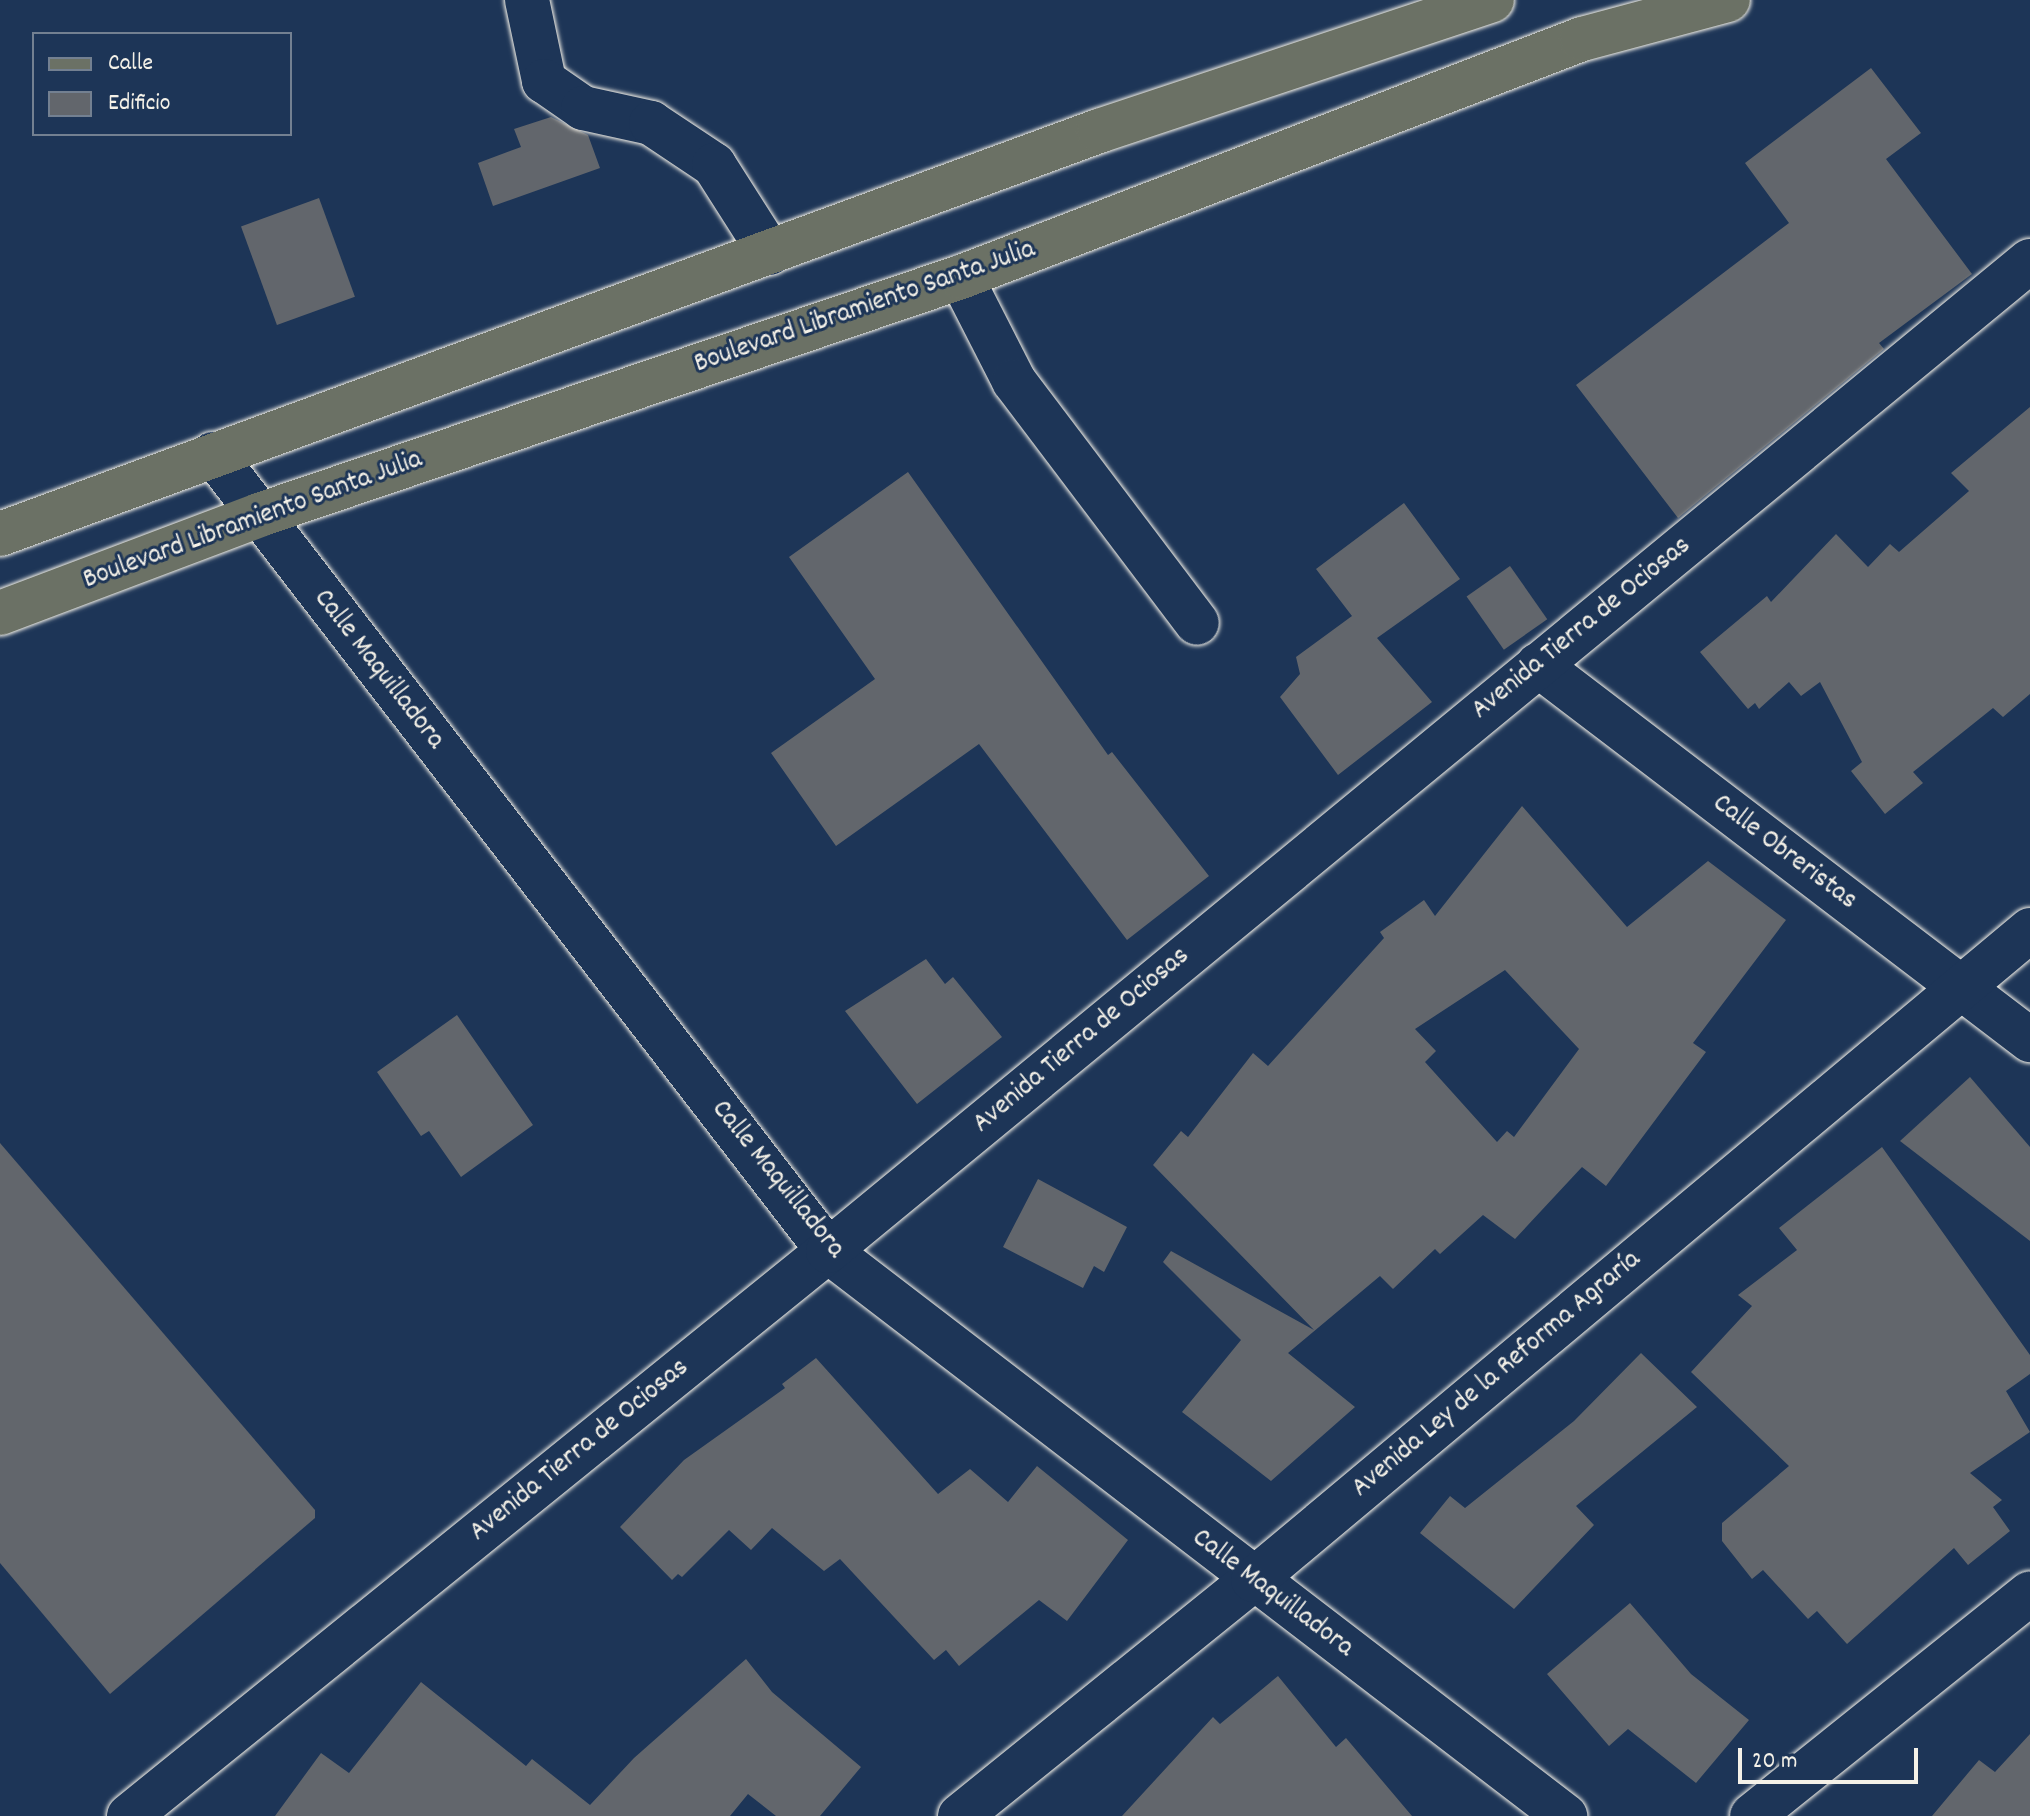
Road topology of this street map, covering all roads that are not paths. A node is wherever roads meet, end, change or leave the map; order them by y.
1 (527, 0) edge
2 (1492, 0) edge
3 (1728, 0) edge
4 (770, 253) junction
5 (2030, 261) edge
6 (961, 277) junction
7 (213, 454) junction
8 (259, 515) junction
9 (0, 534) edge
10 (0, 613) edge
11 (1197, 623) dead end
12 (1538, 665) junction
13 (2030, 930) edge
14 (1960, 988) junction
15 (2030, 1040) edge
16 (828, 1251) junction
17 (1253, 1580) junction
18 (2030, 1593) edge
19 (129, 1816) edge
20 (960, 1816) edge
21 (1565, 1816) edge
22 (1752, 1816) edge

1 - 4 street
2 - 4 main road
3 - 6 main road, Boulevard Libramiento Santa Julia
4 - 7 main road
5 - 12 street, Avenida Tierra de Ociosas
6 - 8 main road, Boulevard Libramiento Santa Julia
6 - 11 street
7 - 8 street, Calle Maquilladora
7 - 9 main road
8 - 10 main road, Boulevard Libramiento Santa Julia
8 - 16 street, Calle Maquilladora
12 - 14 street, Calle Obreristas
12 - 16 street, Avenida Tierra de Ociosas
13 - 14 street, Avenida Ley de la Reforma Agraría
14 - 15 street, Calle Obreristas
14 - 17 street, Avenida Ley de la Reforma Agraría
16 - 17 street, Calle Maquilladora
16 - 19 street, Avenida Tierra de Ociosas
17 - 20 street, Avenida Ley de la Reforma Agraría
17 - 21 street, Calle Maquilladora
18 - 22 street

